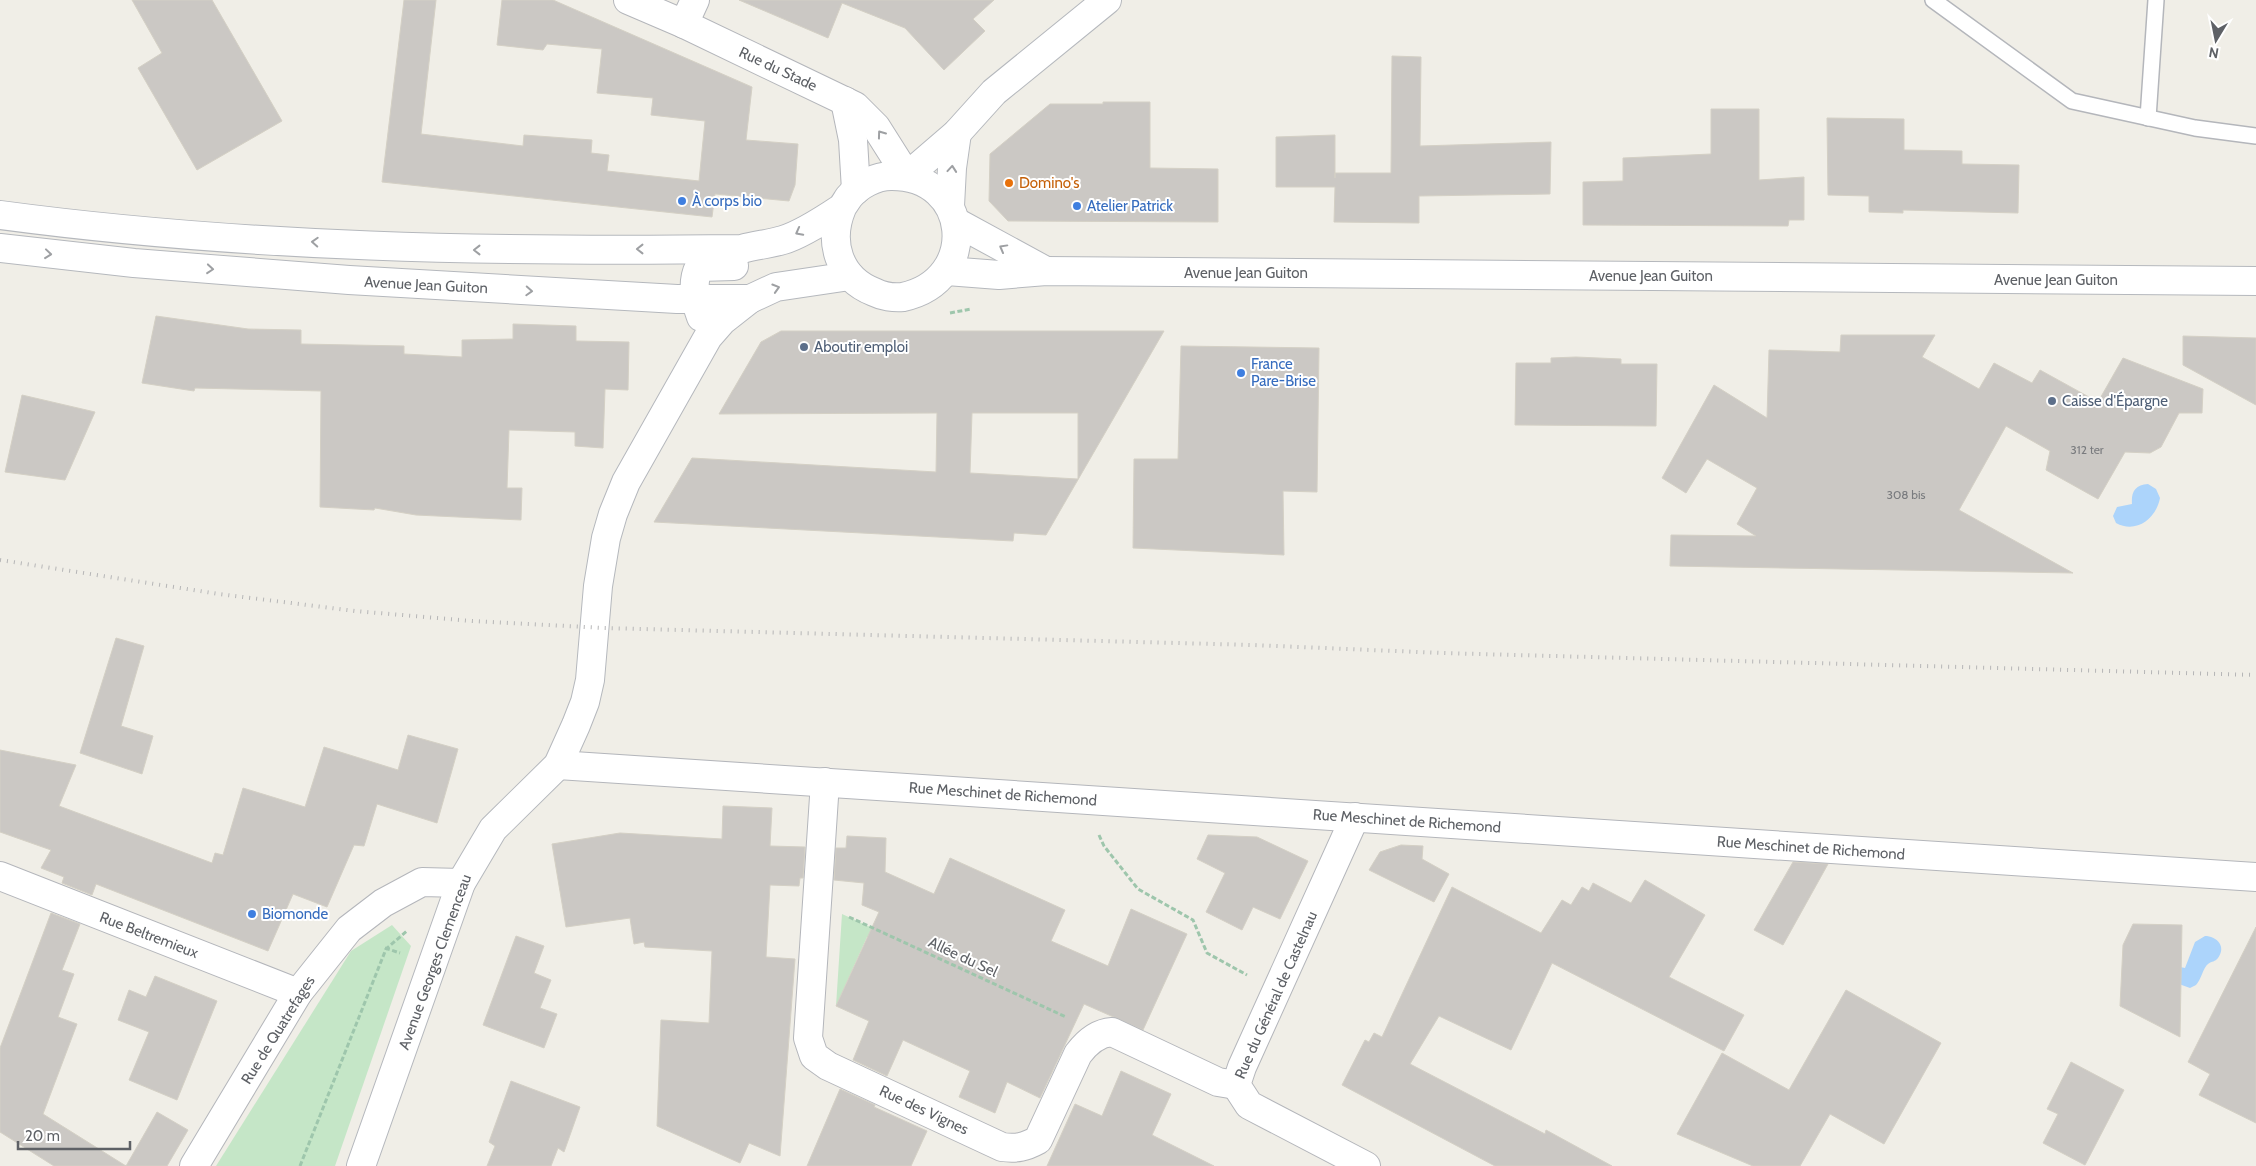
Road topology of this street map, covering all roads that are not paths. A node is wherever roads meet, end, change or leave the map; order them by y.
1 (628, 0) edge
2 (1107, 0) edge
3 (1933, 0) edge
4 (2156, 0) edge
5 (690, 12) edge
6 (845, 100) junction
7 (2148, 118) junction
8 (957, 133) junction
9 (2256, 136) edge
10 (906, 176) junction
11 (849, 199) junction
12 (953, 214) junction
13 (0, 215) edge
14 (764, 243) junction
15 (0, 248) edge
16 (947, 271) junction
17 (1046, 271) junction
18 (850, 276) junction
19 (2256, 281) edge
20 (695, 299) junction
21 (750, 299) junction
22 (708, 337) junction
23 (558, 764) junction
24 (825, 782) junction
25 (1355, 818) junction
26 (0, 876) edge
27 (2256, 877) edge
28 (461, 883) junction
29 (298, 993) junction
30 (1236, 1085) junction
31 (194, 1166) edge
32 (361, 1166) edge
33 (1366, 1166) edge

1 - 5 street, Rue du Stade
2 - 8 street
3 - 7 lane
4 - 7 lane
5 - 6 street, Rue du Stade
10 -> 6 street, Rue du Stade
6 - 11 street
7 - 9 lane
8 - 10 street
12 -> 8 street
10 - 11 street
10 - 12 street
11 -> 14 street
11 - 18 street
12 - 16 street
17 -> 12 street, Avenue Jean Guiton
14 -> 13 street
14 - 20 street
15 -> 20 street, Avenue Jean Guiton
16 - 17 street, Avenue Jean Guiton
16 - 18 street
17 - 19 street, Avenue Jean Guiton
21 -> 18 street, Avenue Jean Guiton
20 - 21 street, Avenue Jean Guiton
20 - 22 street
21 - 22 street, Avenue Georges Clemenceau
22 - 23 street, Avenue Georges Clemenceau
23 - 24 street, Rue Meschinet de Richemond
23 - 28 street, Avenue Georges Clemenceau
24 - 25 street, Rue Meschinet de Richemond
24 - 30 street, Rue des Vignes
25 - 27 street, Rue Meschinet de Richemond
25 - 30 street, Rue du Général de Castelnau
26 - 29 street, Rue Beltremieux
28 - 29 street, Rue de Quatrefages
28 - 32 street, Avenue Georges Clemenceau
29 - 31 street, Rue de Quatrefages
30 - 33 street, Rue du Général de Castelnau

